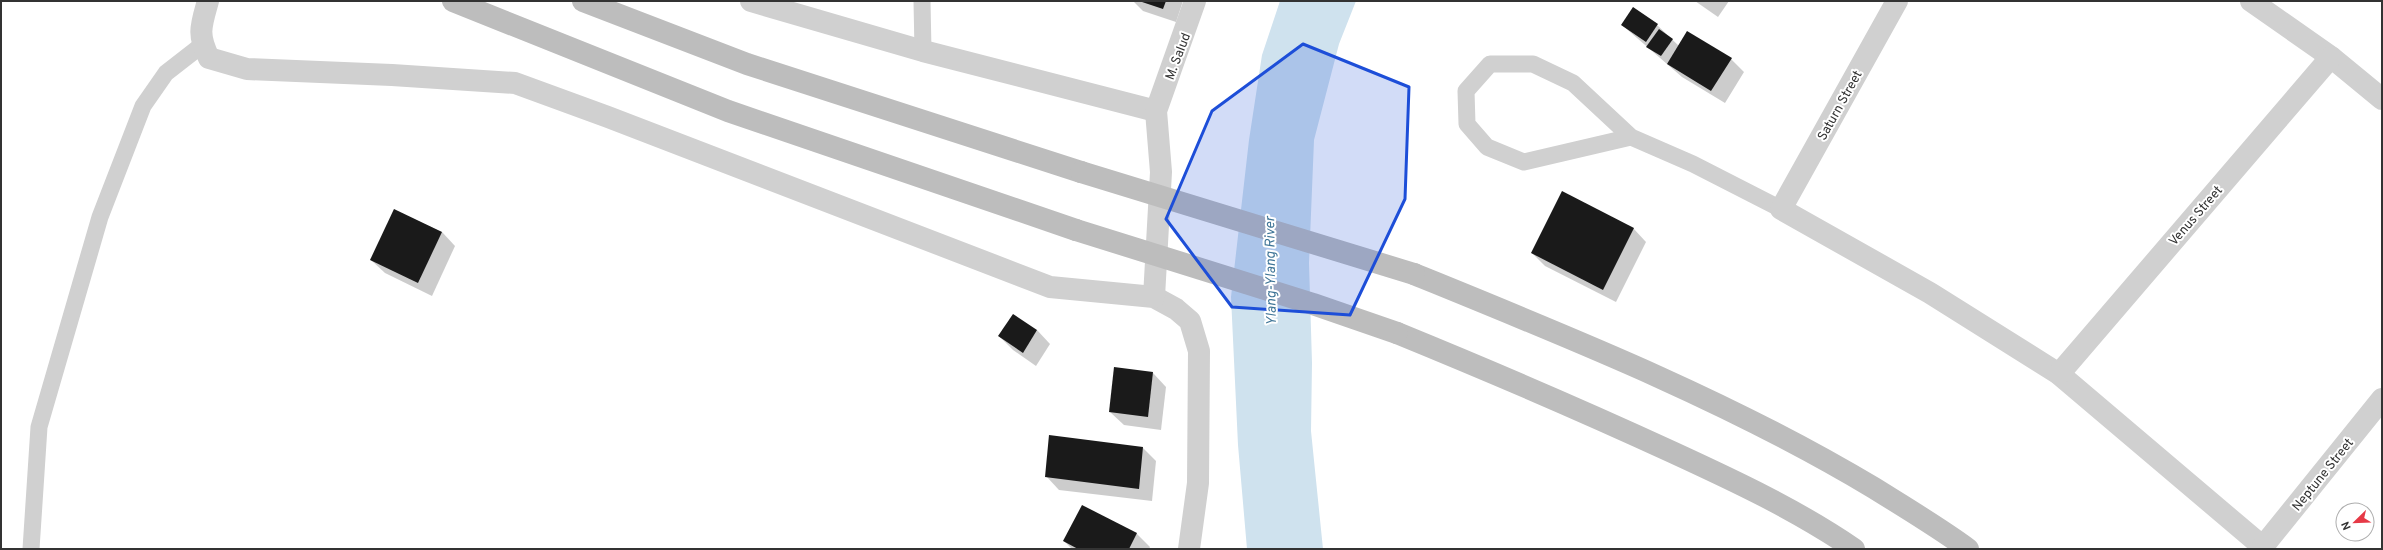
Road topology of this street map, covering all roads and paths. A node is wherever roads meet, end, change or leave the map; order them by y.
1 (208, 1) edge
2 (453, 1) edge
3 (583, 1) edge
4 (751, 1) edge
5 (922, 1) edge
6 (1195, 1) edge
7 (1897, 1) edge
8 (2251, 1) edge
9 (202, 45) junction
10 (923, 51) junction
11 (2331, 57) junction
12 (2382, 99) edge
13 (1156, 111) junction
14 (1631, 137) junction
15 (1781, 209) junction
16 (1154, 297) junction
17 (2059, 374) junction
18 (2382, 399) edge
19 (2262, 548) edge
20 (31, 549) edge
21 (1189, 549) edge
22 (1854, 549) edge
23 (1968, 549) edge

1 - 9 street
2 - 22 main road, bridge
3 - 23 main road, bridge
4 - 10 street
5 - 10 lane
6 - 13 street, M. Salud
7 - 15 street, Saturn Street
8 - 11 street
9 - 16 street
9 - 20 lane
10 - 13 street
11 - 12 street
11 - 17 street, Venus Street
13 - 16 street
14 - 14 lane
14 - 15 lane
15 - 17 street
16 - 21 street
17 - 19 street
18 - 19 street, Neptune Street

